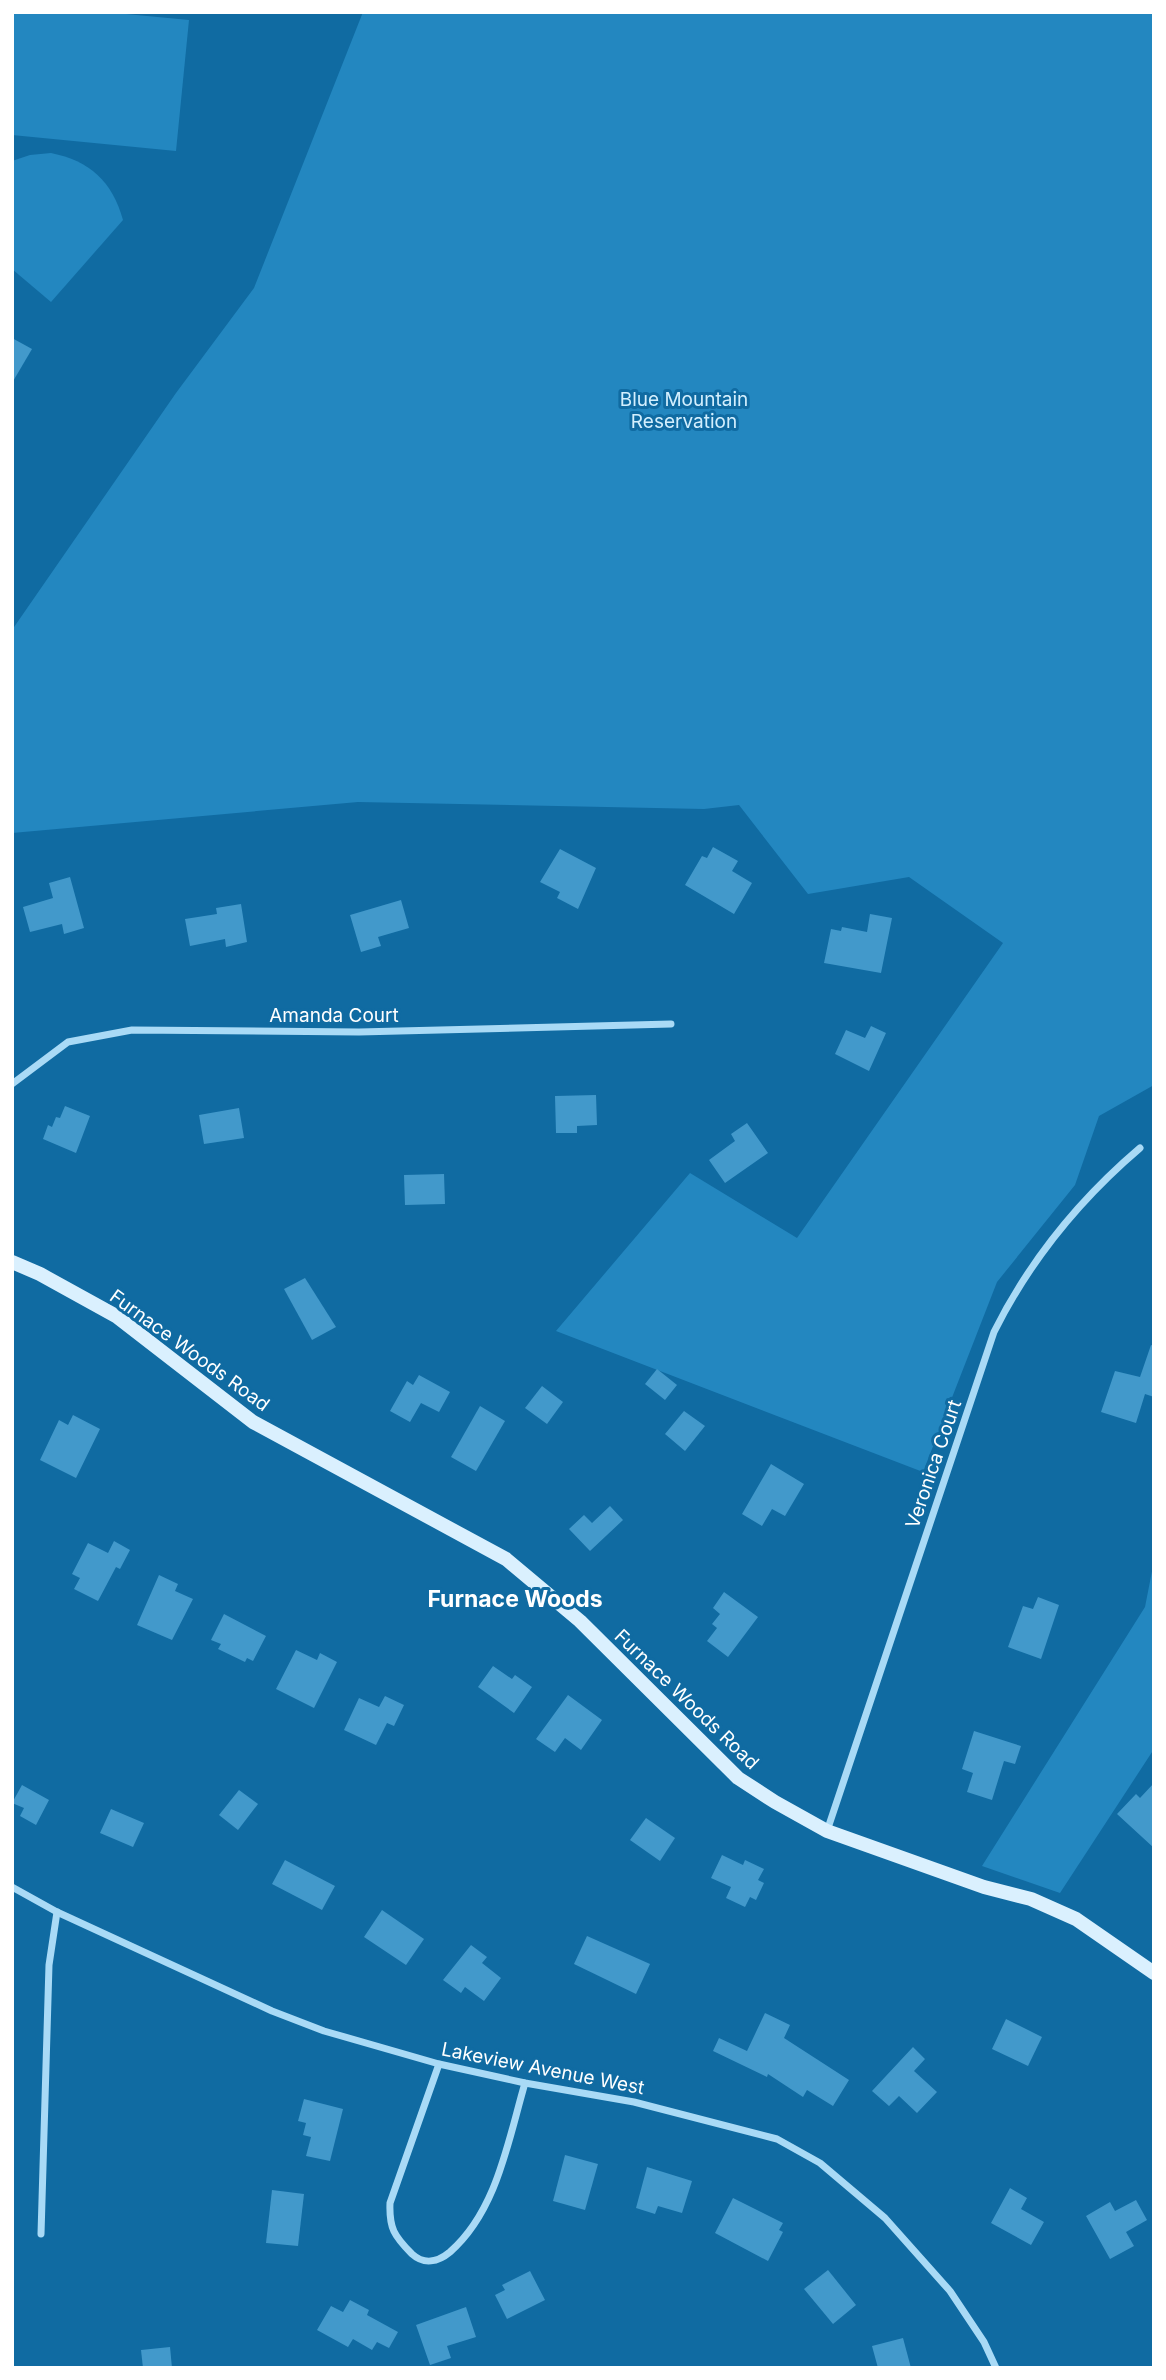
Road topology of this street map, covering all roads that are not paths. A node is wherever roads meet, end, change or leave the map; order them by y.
1 (671, 1024) dead end
2 (12, 1084) edge
3 (1140, 1148) dead end
4 (12, 1262) edge
5 (827, 1831) junction
6 (12, 1887) edge
7 (57, 1912) junction
8 (1154, 1973) edge
9 (439, 2064) junction
10 (525, 2083) junction
11 (41, 2234) dead end
12 (996, 2368) edge

1 - 2 street, Amanda Court
3 - 5 street, Veronica Court
4 - 5 street, Furnace Woods Road
5 - 8 street, Furnace Woods Road
6 - 7 street, Lakeview Avenue West
7 - 9 street, Lakeview Avenue West
7 - 11 street
9 - 10 street, Lakeview Avenue West
9 - 10 street
10 - 12 street, Lakeview Avenue West

